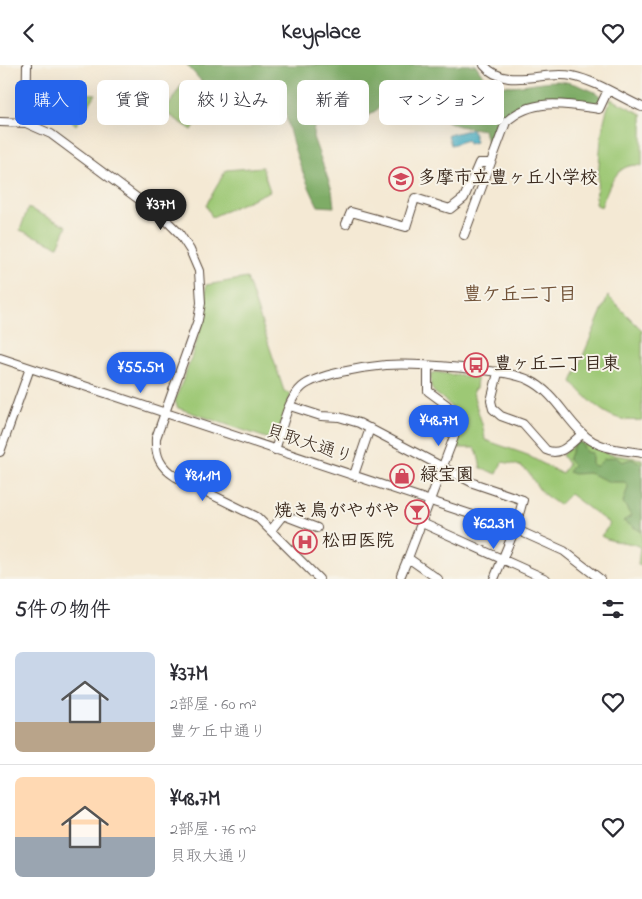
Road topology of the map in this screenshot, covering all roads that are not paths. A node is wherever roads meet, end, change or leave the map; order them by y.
1 (27, 65) edge
2 (484, 65) edge
3 (27, 80) edge
4 (608, 92) junction
5 (642, 107) edge
6 (0, 122) edge
7 (15, 123) edge
8 (31, 125) edge
9 (490, 163) junction
10 (346, 224) dead end
11 (464, 235) dead end
12 (0, 358) edge
13 (428, 367) junction
14 (30, 368) junction
15 (498, 373) junction
16 (290, 406) junction
17 (165, 413) junction
18 (370, 429) junction
19 (582, 434) junction
20 (275, 450) junction
21 (0, 452) edge
22 (642, 453) edge
23 (443, 467) junction
24 (354, 475) junction
25 (430, 502) junction
26 (422, 523) junction
27 (317, 528) dead end
28 (272, 529) junction
29 (515, 529) junction
30 (408, 558) junction
31 (502, 560) junction
32 (401, 575) dead end
33 (319, 579) edge
34 (438, 579) edge
35 (494, 579) edge
36 (546, 579) edge
37 (600, 579) edge

1 - 3 street
2 - 4 street
4 - 5 street
4 - 9 street
6 - 7 street
8 - 17 street
9 - 10 street
9 - 11 street
12 - 14 street, 貝取大通り
13 - 15 street
13 - 16 street
13 - 23 street
14 - 17 street, 貝取大通り
14 - 21 street
15 - 19 street
15 - 19 street
16 - 18 street
16 - 20 street
17 - 20 street, 貝取大通り
17 - 28 street
18 - 23 street
18 - 24 street
19 - 22 street
20 - 24 street, 貝取大通り
23 - 25 street
23 - 29 street
24 - 25 street, 貝取大通り
25 - 26 street
25 - 29 street, 貝取大通り
26 - 30 street
26 - 31 street
27 - 28 street
28 - 33 street
29 - 31 street
29 - 37 street, 貝取大通り
30 - 32 street
30 - 34 street
31 - 35 street
31 - 36 street

